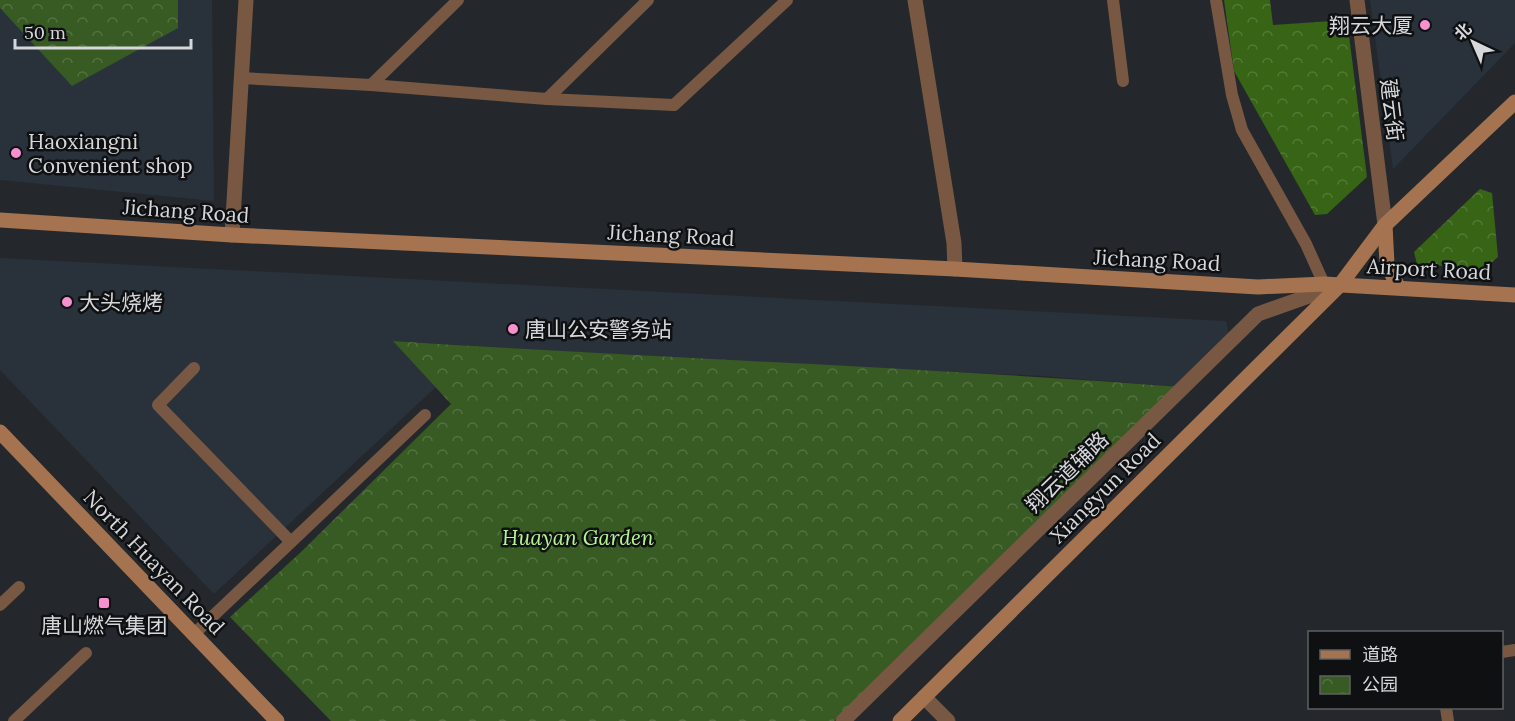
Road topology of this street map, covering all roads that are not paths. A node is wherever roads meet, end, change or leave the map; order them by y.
1 (246, 0) edge
2 (458, 0) edge
3 (648, 0) edge
4 (787, 0) edge
5 (915, 0) edge
6 (1113, 0) edge
7 (1216, 0) edge
8 (1357, 0) edge
9 (241, 78) junction
10 (1123, 81) dead end
11 (371, 85) junction
12 (547, 99) junction
13 (1515, 102) edge
14 (0, 220) edge
15 (1385, 225) junction
16 (232, 235) junction
17 (955, 269) junction
18 (1324, 284) junction
19 (1340, 285) junction
20 (1398, 286) junction
21 (1515, 286) edge
22 (1482, 293) junction
23 (1515, 295) edge
24 (194, 368) dead end
25 (425, 414) dead end
26 (0, 432) edge
27 (291, 542) junction
28 (19, 587) dead end
29 (0, 605) edge
30 (194, 634) junction
31 (87, 653) dead end
32 (924, 697) junction
33 (14, 721) edge
34 (277, 721) edge
35 (843, 721) edge
36 (900, 721) edge
37 (948, 721) edge

1 - 9 street
2 - 11 lane
3 - 12 lane
4 - 12 lane
5 - 17 street
6 - 10 lane
7 - 18 lane
8 - 15 street, 建云街
9 - 11 lane
9 - 16 street
11 - 12 lane
13 - 15 street, Xiangyun Road
14 - 16 street, Jichang Road
15 - 19 street, Xiangyun Road
15 - 20 street
16 - 17 street, Jichang Road
17 - 18 street, Jichang Road
18 - 19 street, Jichang Road
19 - 20 street, Airport Road
19 - 32 street, Xiangyun Road
19 - 35 street, 翔云道辅路
20 - 22 street, Airport Road
21 - 22 street
22 - 23 street, Airport Road
24 - 27 lane
25 - 27 lane
26 - 30 street, North Huayan Road
27 - 30 lane
28 - 29 lane
30 - 34 street, North Huayan Road
31 - 33 lane
32 - 36 street, Xiangyun Road
32 - 37 street

